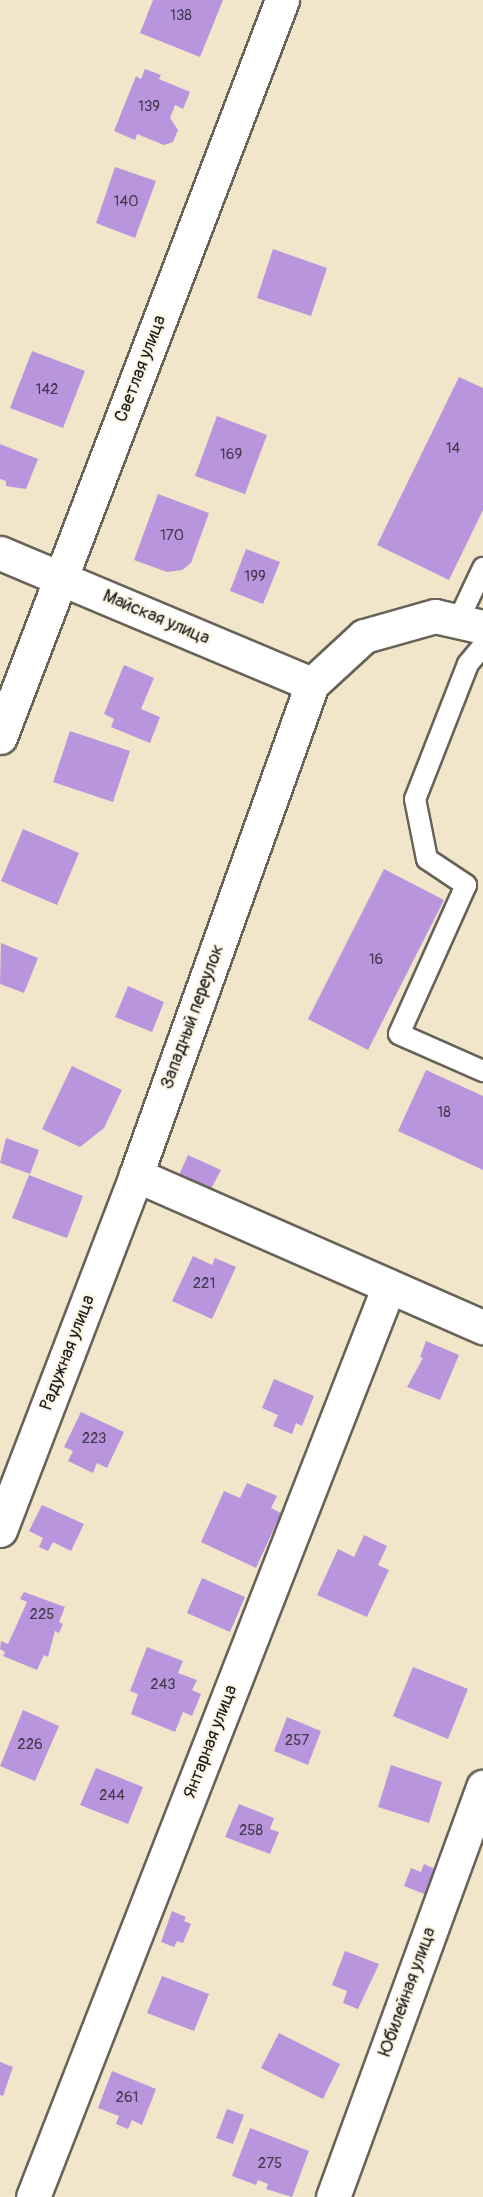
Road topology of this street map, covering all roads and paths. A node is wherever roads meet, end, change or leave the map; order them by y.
1 (282, 0) edge
2 (0, 553) edge
3 (483, 568) edge
4 (62, 578) junction
5 (470, 624) edge
6 (483, 646) edge
7 (312, 684) junction
8 (0, 737) edge
9 (483, 1071) edge
10 (136, 1175) junction
11 (389, 1286) junction
12 (483, 1327) edge
13 (0, 1530) edge
14 (483, 1787) edge
15 (33, 2197) edge
16 (333, 2197) edge

1 - 4 street, Светлая улица
2 - 4 street, Майская улица
3 - 5 lane
4 - 7 street, Майская улица
4 - 8 street, Светлая улица
5 - 7 street, Западный переулок
6 - 9 lane
7 - 10 street, Западный переулок
10 - 11 street
10 - 13 street, Радужная улица
11 - 12 street
11 - 15 street, Янтарная улица
14 - 16 street, Юбилейная улица

